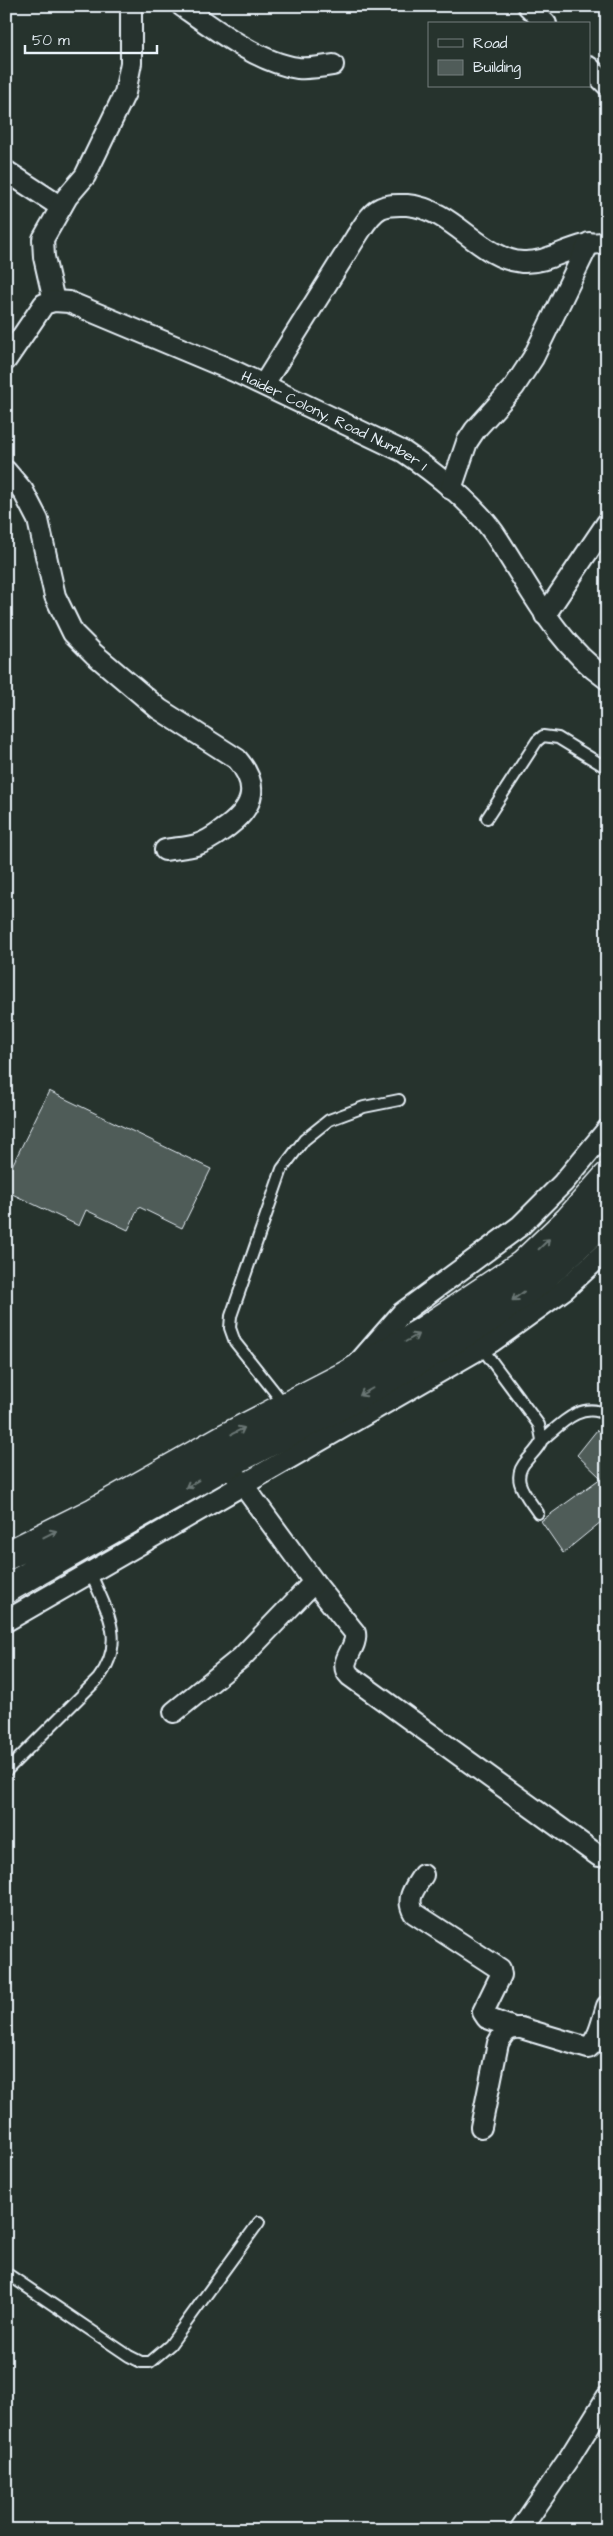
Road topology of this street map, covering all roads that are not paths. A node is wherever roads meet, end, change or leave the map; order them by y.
1 (131, 6) edge
2 (182, 6) edge
3 (528, 6) edge
4 (544, 22) edge
5 (333, 66) dead end
6 (590, 68) edge
7 (607, 85) edge
8 (6, 171) edge
9 (61, 207) junction
10 (598, 243) edge
11 (54, 301) junction
12 (6, 360) edge
13 (264, 384) junction
14 (6, 471) edge
15 (451, 489) junction
16 (607, 523) edge
17 (546, 615) junction
18 (607, 679) edge
19 (607, 768) edge
20 (487, 818) dead end
21 (165, 850) dead end
22 (398, 1100) dead end
23 (607, 1130) edge
24 (607, 1177) edge
25 (607, 1217) edge
26 (607, 1250) edge
27 (482, 1348) junction
28 (347, 1375) junction
29 (286, 1406) junction
30 (607, 1415) edge
31 (542, 1440) junction
32 (227, 1464) junction
33 (538, 1513) dead end
34 (6, 1556) edge
35 (91, 1574) junction
36 (314, 1582) junction
37 (6, 1589) edge
38 (6, 1621) edge
39 (174, 1712) dead end
40 (6, 1771) edge
41 (599, 1856) dead end
42 (423, 1874) dead end
43 (607, 2006) edge
44 (512, 2027) junction
45 (481, 2127) dead end
46 (259, 2222) dead end
47 (6, 2273) edge
48 (607, 2397) edge
49 (520, 2530) edge

1 - 9 street
2 - 5 street
3 - 4 street
6 - 7 street
8 - 9 street
9 - 11 street
10 - 13 street
10 - 15 street
11 - 12 street
11 - 13 street, Haider Colony, Road Number 1
13 - 15 street, Haider Colony, Road Number 1
14 - 21 street
15 - 17 street, Haider Colony, Road Number 1
16 - 17 street
17 - 18 street, Haider Colony, Road Number 1
19 - 20 lane
22 - 29 lane
23 - 28 street
28 -> 24 highway
25 -> 32 highway
26 - 27 street
27 - 31 lane
27 - 32 street
28 - 29 highway
32 -> 29 highway
30 - 31 lane
31 - 33 lane
34 -> 32 highway
32 - 35 street
32 - 36 street
32 -> 37 highway
35 - 38 street
35 - 40 lane
36 - 39 street
36 - 41 street
42 - 44 street
43 - 44 street
44 - 45 street
46 - 47 lane
48 - 49 street

